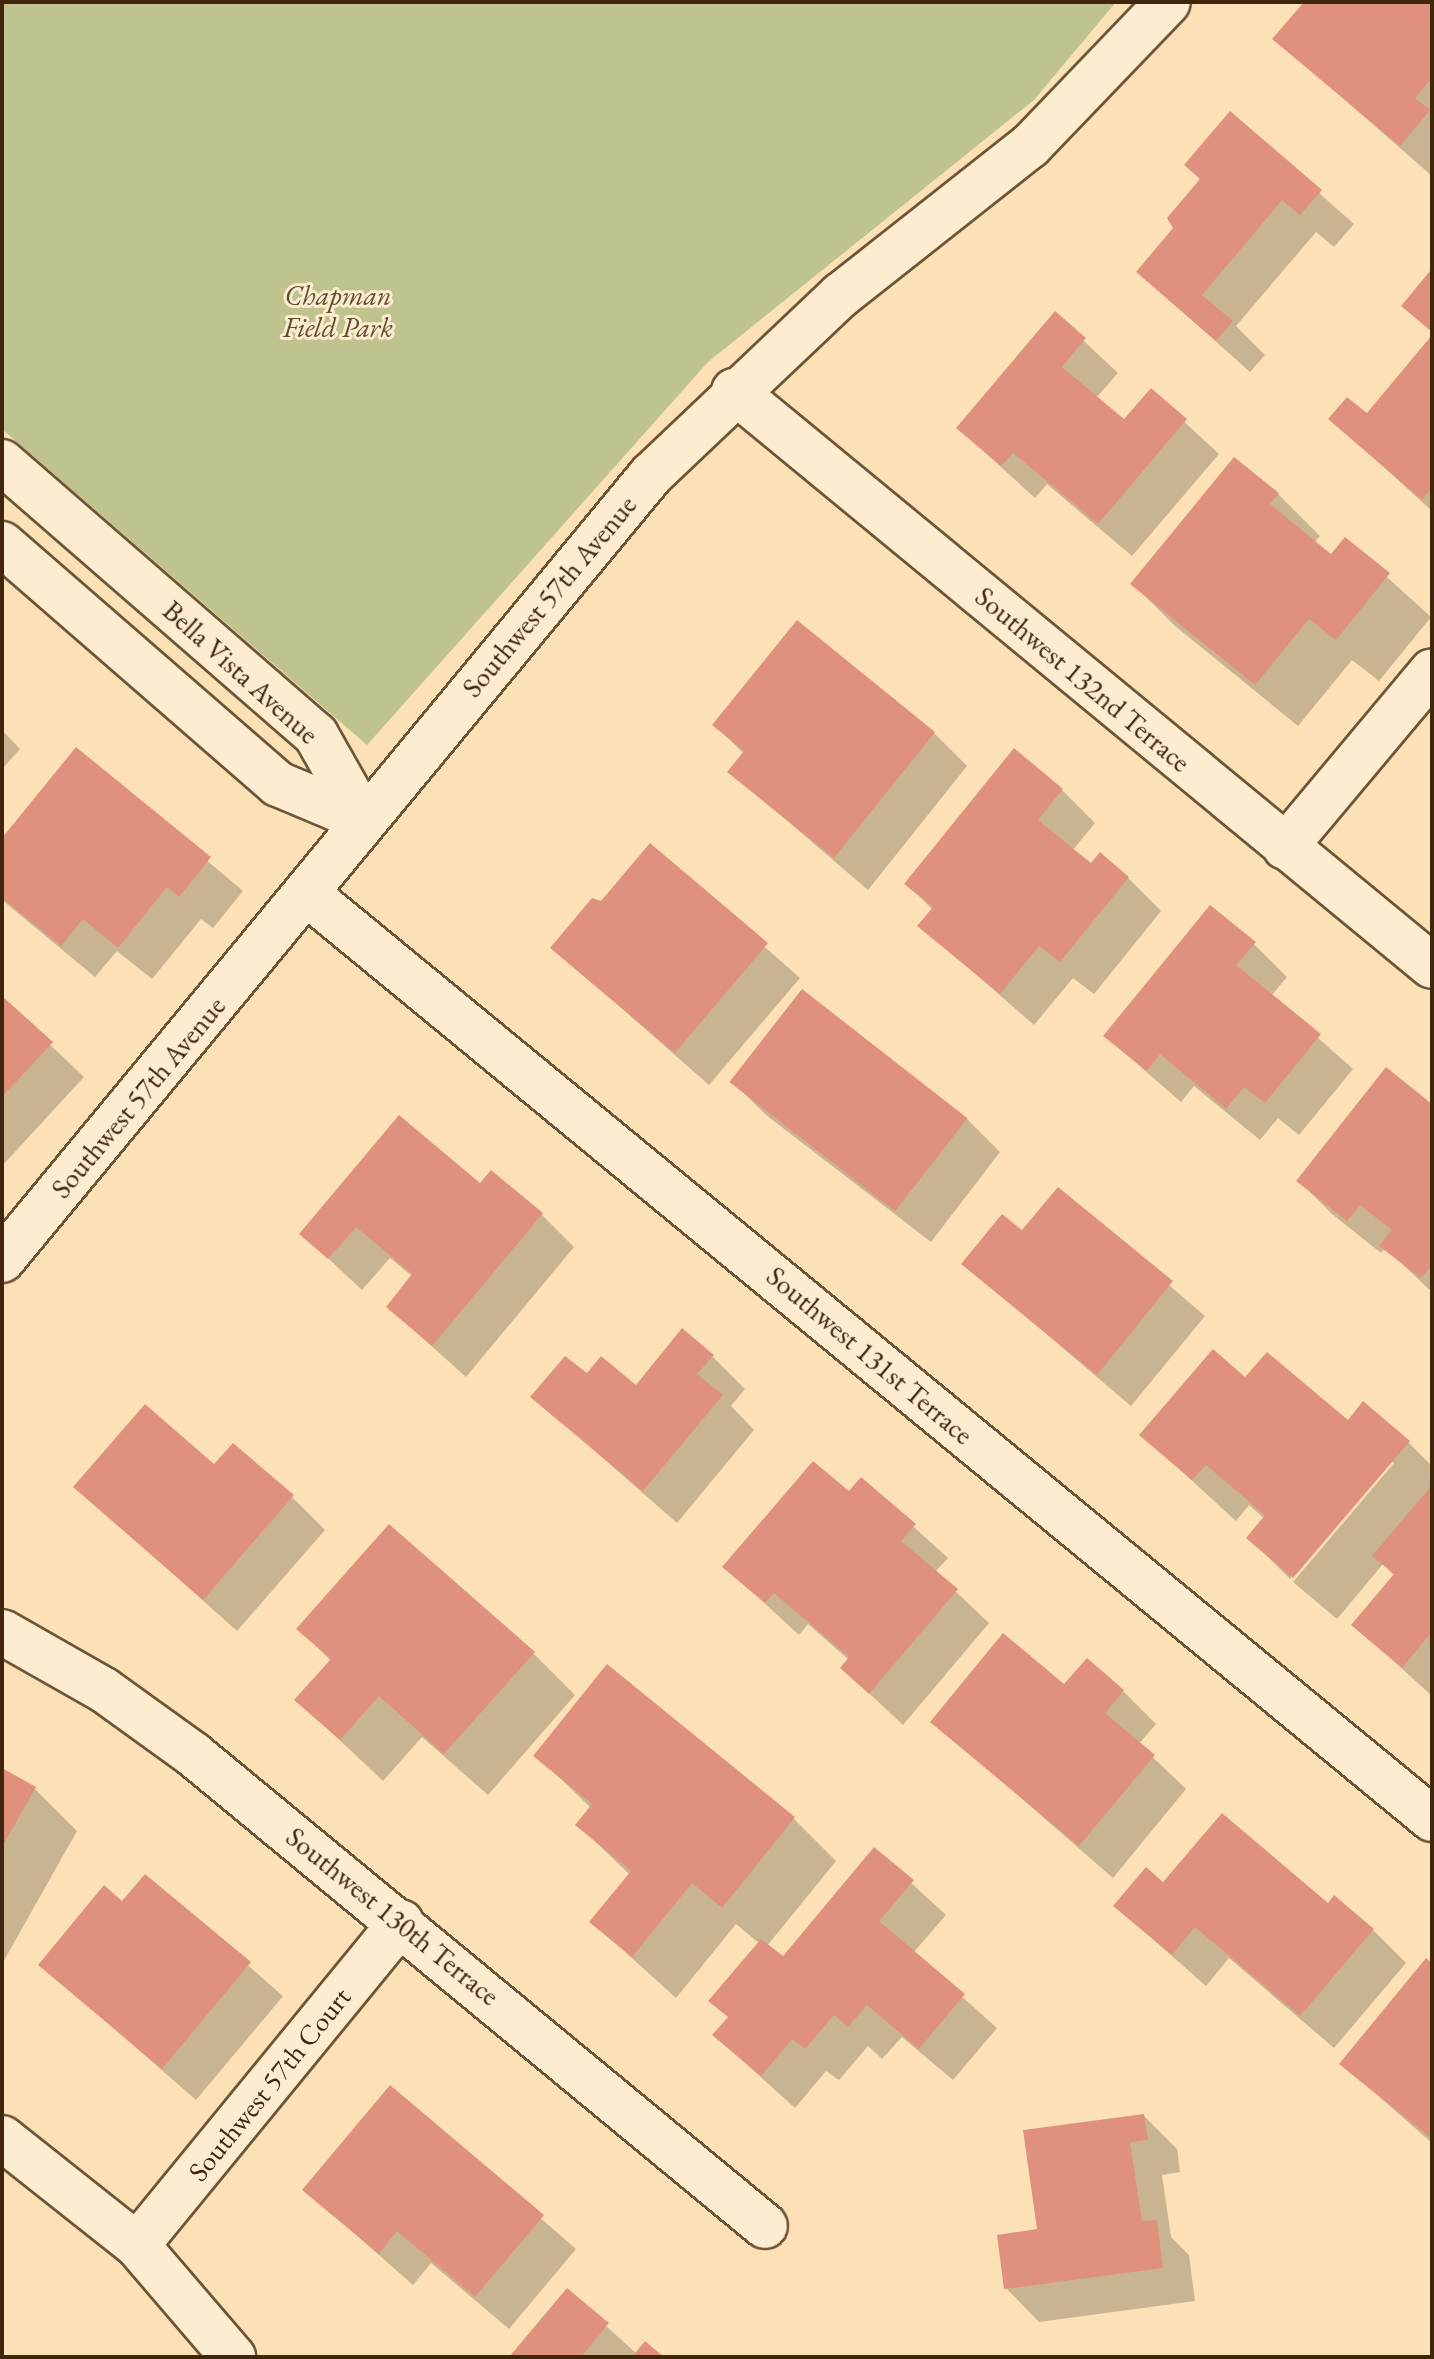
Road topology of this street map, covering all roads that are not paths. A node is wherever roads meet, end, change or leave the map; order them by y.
1 (1168, 2) edge
2 (734, 391) junction
3 (2, 462) edge
4 (2, 544) edge
5 (1432, 671) edge
6 (364, 820) junction
7 (1285, 847) junction
8 (306, 893) junction
9 (1432, 966) edge
10 (2, 1260) edge
11 (2, 1632) edge
12 (1432, 1819) edge
13 (401, 1922) junction
14 (2, 2138) edge
15 (765, 2226) dead end
16 (137, 2245) junction
17 (233, 2357) edge

1 - 2 street, Southwest 57th Avenue
2 - 6 street, Southwest 57th Avenue
2 - 7 street, Southwest 132nd Terrace
3 - 6 street, Bella Vista Avenue
4 - 6 street, Bella Vista Avenue
5 - 7 street
6 - 8 street, Southwest 57th Avenue
7 - 9 street, Southwest 132nd Terrace
8 - 10 street, Southwest 57th Avenue
8 - 12 street, Southwest 131st Terrace
11 - 13 street, Southwest 130th Terrace
13 - 15 street, Southwest 130th Terrace
13 - 16 street, Southwest 57th Court
14 - 16 street
16 - 17 street

